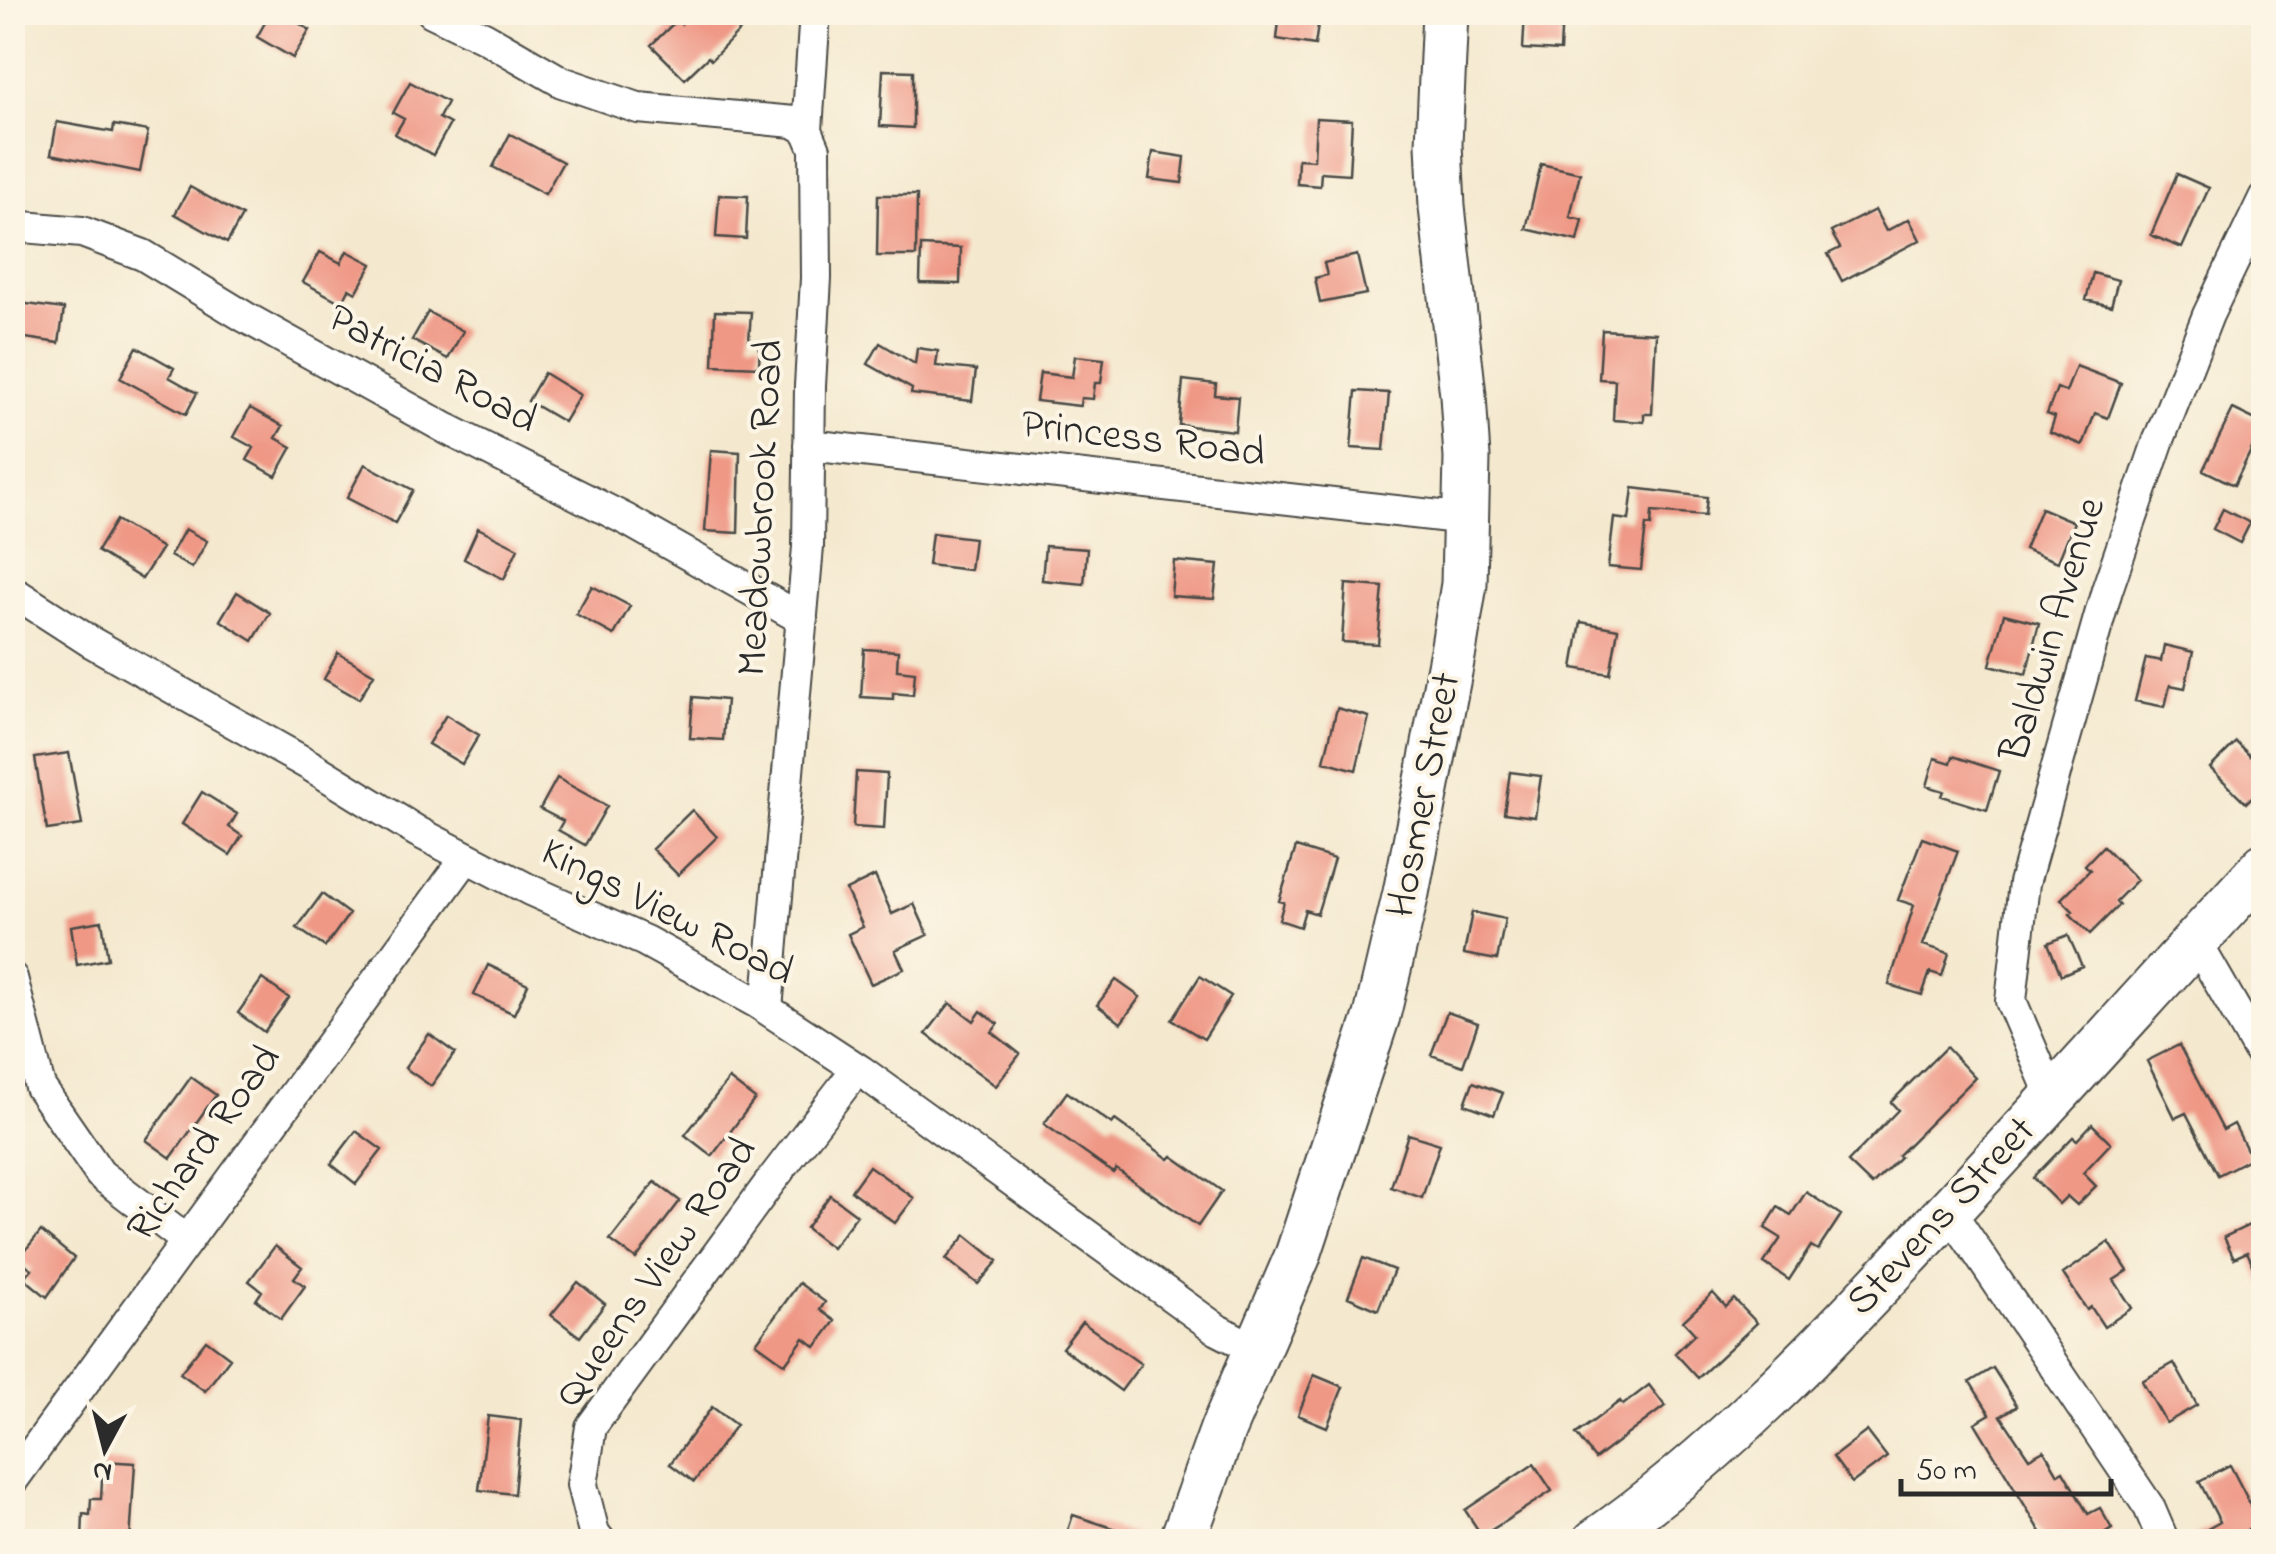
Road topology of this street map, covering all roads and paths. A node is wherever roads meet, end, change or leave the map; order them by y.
1 (432, 12) edge
2 (815, 12) edge
3 (1446, 12) edge
4 (807, 130) junction
5 (2264, 198) edge
6 (12, 226) edge
7 (809, 445) junction
8 (1466, 519) junction
9 (12, 591) edge
10 (802, 619) junction
11 (466, 858) junction
12 (2264, 866) edge
13 (2196, 940) junction
14 (12, 978) edge
15 (767, 1009) junction
16 (2264, 1060) edge
17 (858, 1069) junction
18 (2053, 1099) junction
19 (1949, 1210) junction
20 (187, 1241) junction
21 (1257, 1350) junction
22 (12, 1480) edge
23 (1614, 1536) edge
24 (601, 1542) edge
25 (1182, 1542) edge
26 (2164, 1542) edge

1 - 4 street
2 - 4 street, Meadowbrook Road
3 - 8 street, Hosmer Street
4 - 7 street, Meadowbrook Road
5 - 18 street, Baldwin Avenue
6 - 10 street, Patricia Road
7 - 8 street, Princess Road
7 - 10 street, Meadowbrook Road
8 - 21 street, Hosmer Street
9 - 11 street, Kings View Road
10 - 15 street, Meadowbrook Road
11 - 15 street, Kings View Road
11 - 20 street, Richard Road
12 - 13 street, Stevens Street
13 - 16 street
13 - 18 street, Stevens Street
14 - 20 street
15 - 17 street, Kings View Road
17 - 21 street, Kings View Road
17 - 24 street, Queens View Road
18 - 19 street, Stevens Street
19 - 23 street, Stevens Street
19 - 26 street
20 - 22 street, Richard Road
21 - 25 street, Hosmer Street

